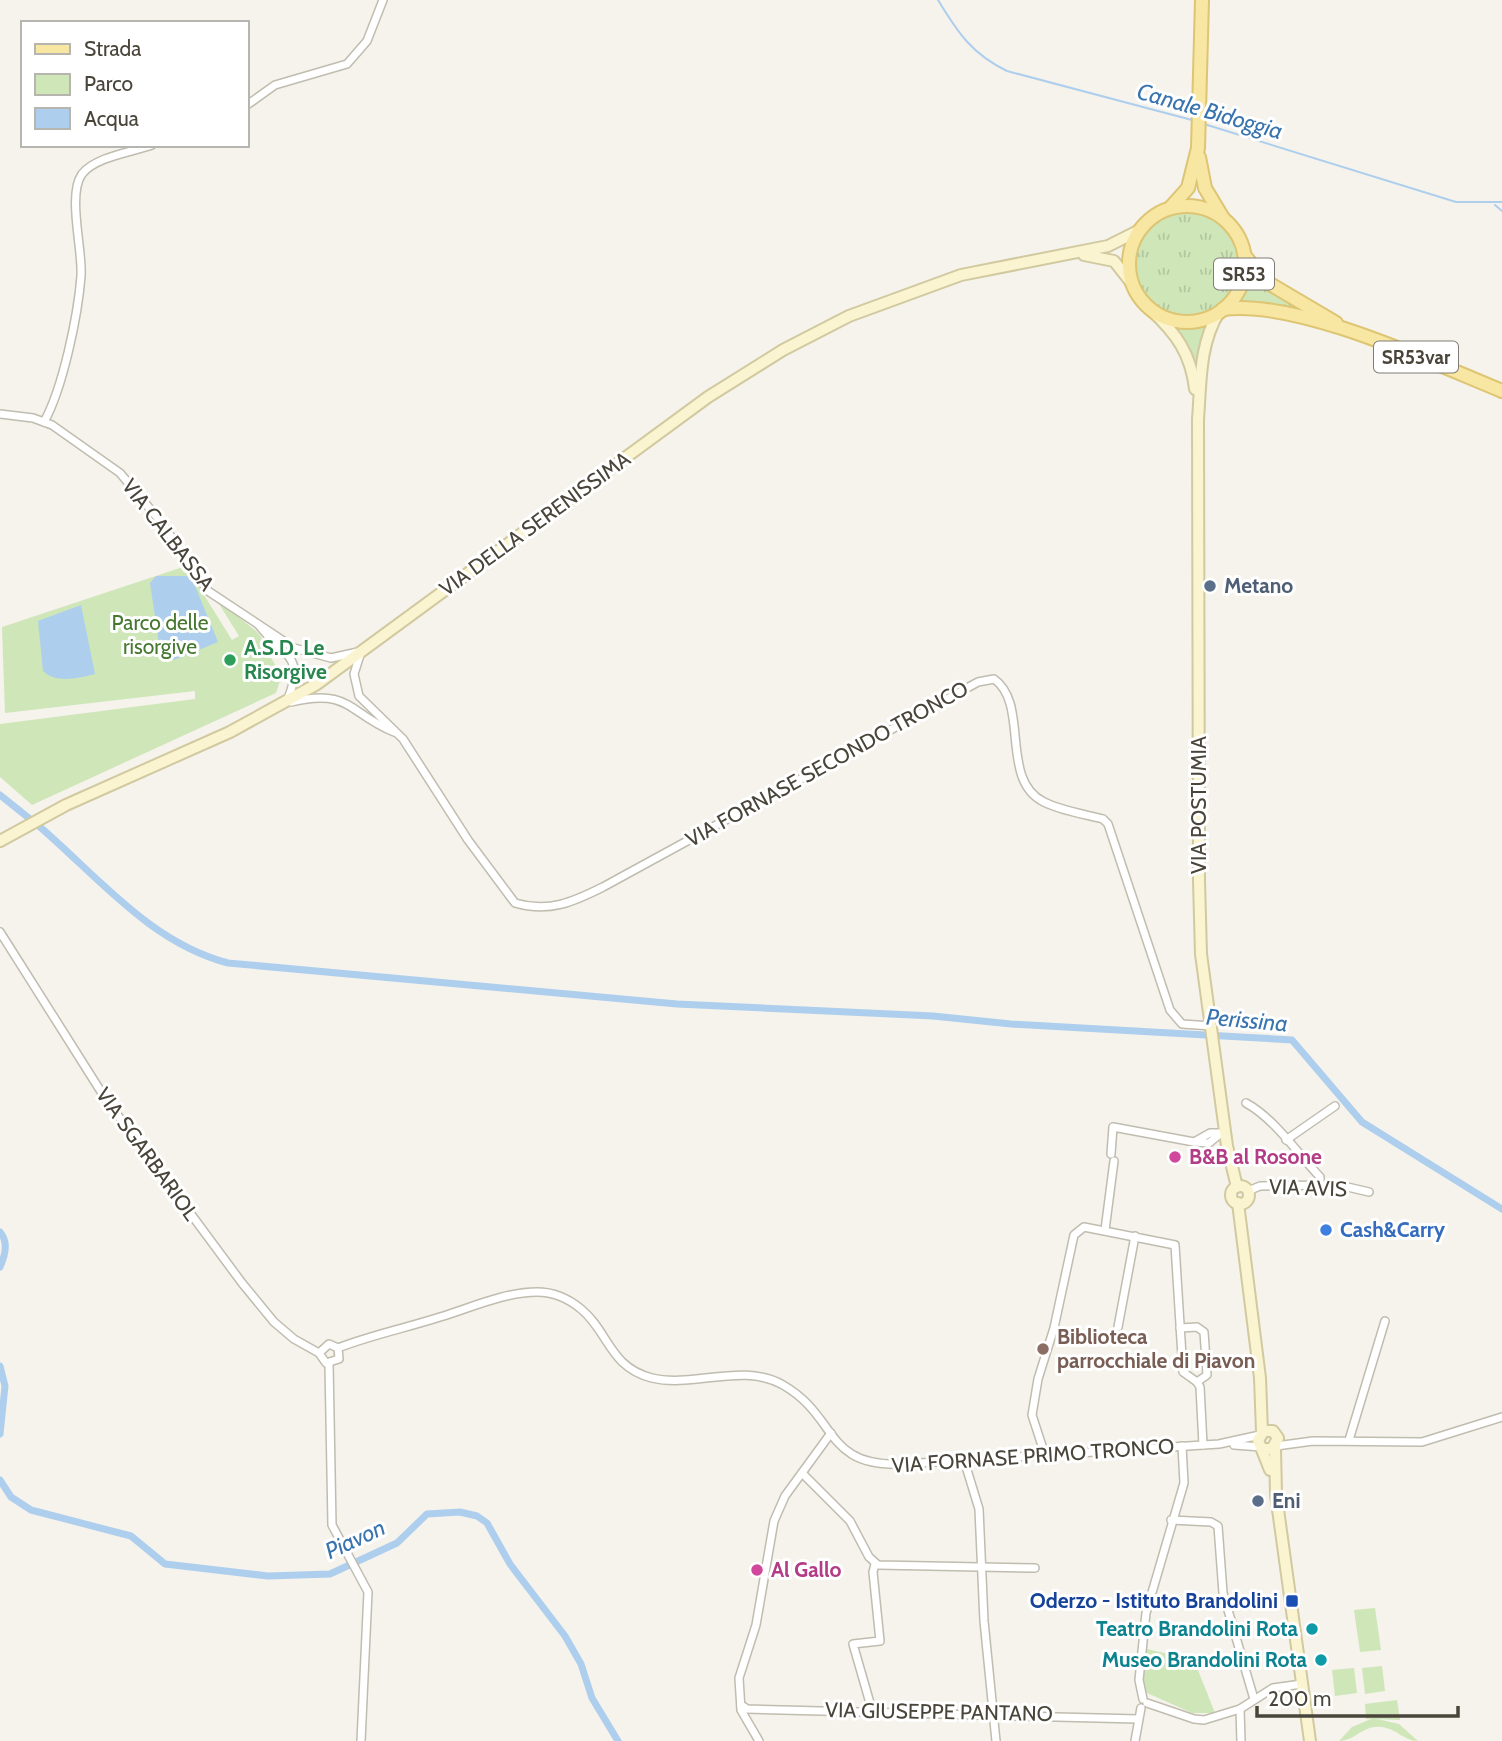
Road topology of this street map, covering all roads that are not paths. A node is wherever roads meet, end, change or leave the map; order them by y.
1 (383, 0) edge
2 (1202, 0) edge
3 (248, 104) edge
4 (146, 147) edge
5 (1198, 148) junction
6 (1170, 209) junction
7 (1223, 218) junction
8 (1140, 230) junction
9 (1071, 254) junction
10 (1244, 255) junction
11 (1133, 285) junction
12 (1152, 310) junction
13 (1221, 311) junction
14 (1351, 332) junction
15 (1502, 391) edge
16 (0, 414) edge
17 (1198, 419) junction
18 (44, 422) junction
19 (257, 624) junction
20 (361, 651) junction
21 (287, 703) junction
22 (395, 732) junction
23 (14, 835) junction
24 (0, 841) edge
25 (0, 850) edge
26 (0, 932) edge
27 (1212, 1026) junction
28 (1246, 1103) dead end
29 (1335, 1107) dead end
30 (1223, 1133) junction
31 (1286, 1140) junction
32 (1320, 1186) junction
33 (1237, 1187) junction
34 (1248, 1191) junction
35 (1369, 1192) dead end
36 (1238, 1203) junction
37 (1105, 1230) junction
38 (1135, 1236) junction
39 (1385, 1321) dead end
40 (1118, 1327) dead end
41 (1180, 1328) junction
42 (338, 1348) junction
43 (319, 1353) junction
44 (329, 1364) junction
45 (1259, 1378) junction
46 (1197, 1381) junction
47 (1502, 1418) edge
48 (831, 1433) junction
49 (1261, 1434) junction
50 (1349, 1440) junction
51 (1271, 1443) junction
52 (1219, 1444) junction
53 (1203, 1445) junction
54 (1182, 1446) junction
55 (1045, 1455) junction
56 (964, 1461) junction
57 (802, 1473) junction
58 (1171, 1520) junction
59 (875, 1564) junction
60 (1035, 1568) dead end
61 (982, 1570) junction
62 (1302, 1684) junction
63 (1254, 1699) junction
64 (1144, 1703) junction
65 (741, 1704) junction
66 (1240, 1709) junction
67 (872, 1710) junction
68 (993, 1713) junction
69 (1138, 1719) junction
70 (361, 1741) edge
71 (760, 1741) edge
72 (996, 1741) edge
73 (1135, 1741) edge
74 (1241, 1741) edge
75 (1310, 1741) edge

1 - 3 street
2 - 5 main road, SR53
4 - 18 street
5 - 6 main road, SR53
5 - 7 main road, SR53
6 - 7 main road
6 - 8 main road, SR53
7 - 10 main road, SR53
8 - 9 main road
8 - 11 main road
9 - 11 main road
9 - 20 main road, VIA DELLA SERENISSIMA
10 - 13 main road, SR53
10 - 14 main road, SR53var
11 - 12 main road, SR53
12 - 13 main road, SR53
12 - 17 main road, VIA POSTUMIA / SR53
13 - 14 main road, SR53var
13 - 17 main road, VIA POSTUMIA / SR53
14 - 15 main road, SR53var
16 - 18 street, VIA CALBASSA
17 - 27 main road, VIA POSTUMIA / SR53
18 - 19 street, VIA CALBASSA
19 - 20 street, VIA CALBASSA
19 - 21 street, VIA CALBASSA
20 - 21 main road, VIA DELLA SERENISSIMA
20 - 22 street, VIA FORNASE SECONDO TRONCO
21 - 22 street, VIA FORNASE SECONDO TRONCO
21 - 23 main road, VIA DELLA SERENISSIMA
22 - 27 street, VIA FORNASE SECONDO TRONCO
23 - 24 main road, VIA DELLA SERENISSIMA
23 - 25 main road, VIA DELLA SERENISSIMA
26 - 43 street, VIA SGARBARIOL
27 - 30 main road, VIA POSTUMIA / SR53
28 - 31 street
29 - 31 street
30 - 33 main road, VIA POSTUMIA
30 - 37 street
31 - 32 street
32 - 34 street, VIA AVIS
32 - 35 street, VIA AVIS
33 - 34 main road
33 - 36 main road, VIA POSTUMIA
34 - 36 main road
36 - 45 main road
37 - 38 street
37 - 55 street
38 - 40 street
38 - 41 street
39 - 50 street
41 - 46 street
41 - 46 street
42 - 43 street
42 - 44 street
42 - 48 street, VIA FORNASE PRIMO TRONCO
43 - 44 street, VIA SGARBARIOL
44 - 70 street
45 - 49 main road
45 - 51 main road
46 - 53 street
47 - 50 street, VIA FORNASE PRIMO TRONCO
48 - 56 street, VIA FORNASE PRIMO TRONCO
48 - 57 street
49 - 51 main road
49 - 52 street, VIA FORNASE PRIMO TRONCO
50 - 51 street, VIA FORNASE PRIMO TRONCO
51 - 52 street, VIA FORNASE PRIMO TRONCO
51 - 62 main road
52 - 53 street, VIA FORNASE PRIMO TRONCO
53 - 54 street, VIA FORNASE PRIMO TRONCO
54 - 55 street, VIA FORNASE PRIMO TRONCO
54 - 58 street
55 - 56 street, VIA FORNASE PRIMO TRONCO
56 - 61 street
57 - 59 street
57 - 65 street
58 - 63 street
58 - 64 street
59 - 61 street
59 - 67 street
60 - 61 street
61 - 68 street
62 - 63 street
62 - 75 main road
63 - 66 street
64 - 66 street
64 - 69 street
65 - 67 street, VIA GIUSEPPE PANTANO
65 - 71 street
66 - 74 street
67 - 68 street, VIA GIUSEPPE PANTANO
68 - 69 street, VIA GIUSEPPE PANTANO
68 - 72 street
69 - 73 street

